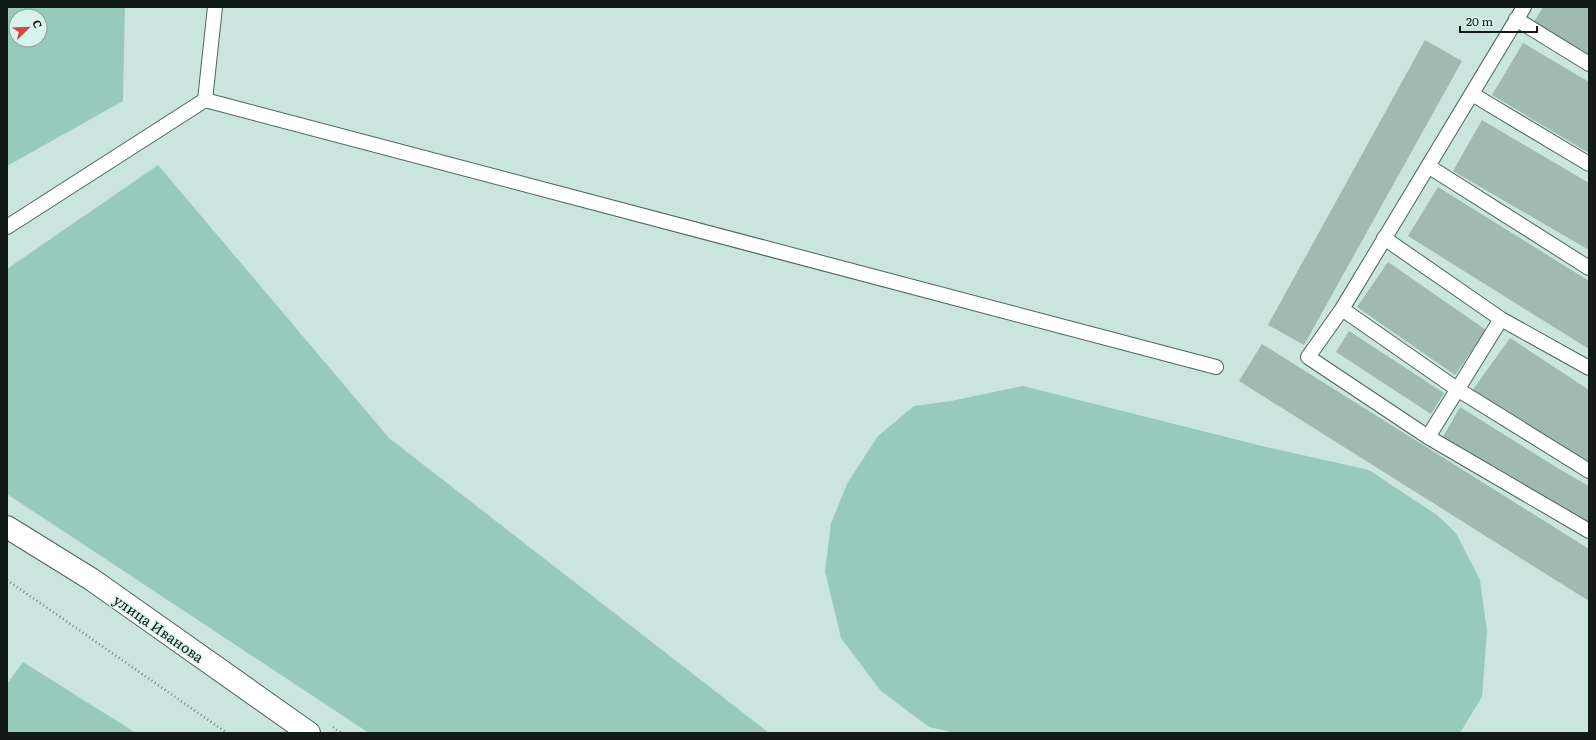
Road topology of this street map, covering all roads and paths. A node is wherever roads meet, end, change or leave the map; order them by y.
1 (215, 7) edge
2 (1524, 7) edge
3 (1516, 19) junction
4 (1589, 64) edge
5 (1472, 94) junction
6 (205, 100) junction
7 (1589, 164) edge
8 (1428, 166) junction
9 (7, 227) edge
10 (1384, 238) junction
11 (1589, 268) edge
12 (1342, 309) junction
13 (1501, 319) junction
14 (1216, 367) dead end
15 (1589, 368) edge
16 (1457, 389) junction
17 (1428, 437) junction
18 (1589, 471) edge
19 (7, 527) edge
20 (1589, 531) edge
21 (7, 580) edge
22 (227, 733) edge
23 (309, 733) edge

1 - 6 lane
2 - 3 lane
3 - 4 lane
3 - 5 lane
5 - 7 lane
5 - 8 lane
6 - 9 lane
6 - 14 lane
8 - 10 lane
8 - 11 lane
10 - 12 lane
10 - 13 lane
12 - 16 lane
12 - 17 lane
13 - 15 lane
13 - 16 lane
16 - 17 lane
16 - 18 lane
17 - 20 lane
19 - 23 main road, улица Иванова
21 - 22 path

